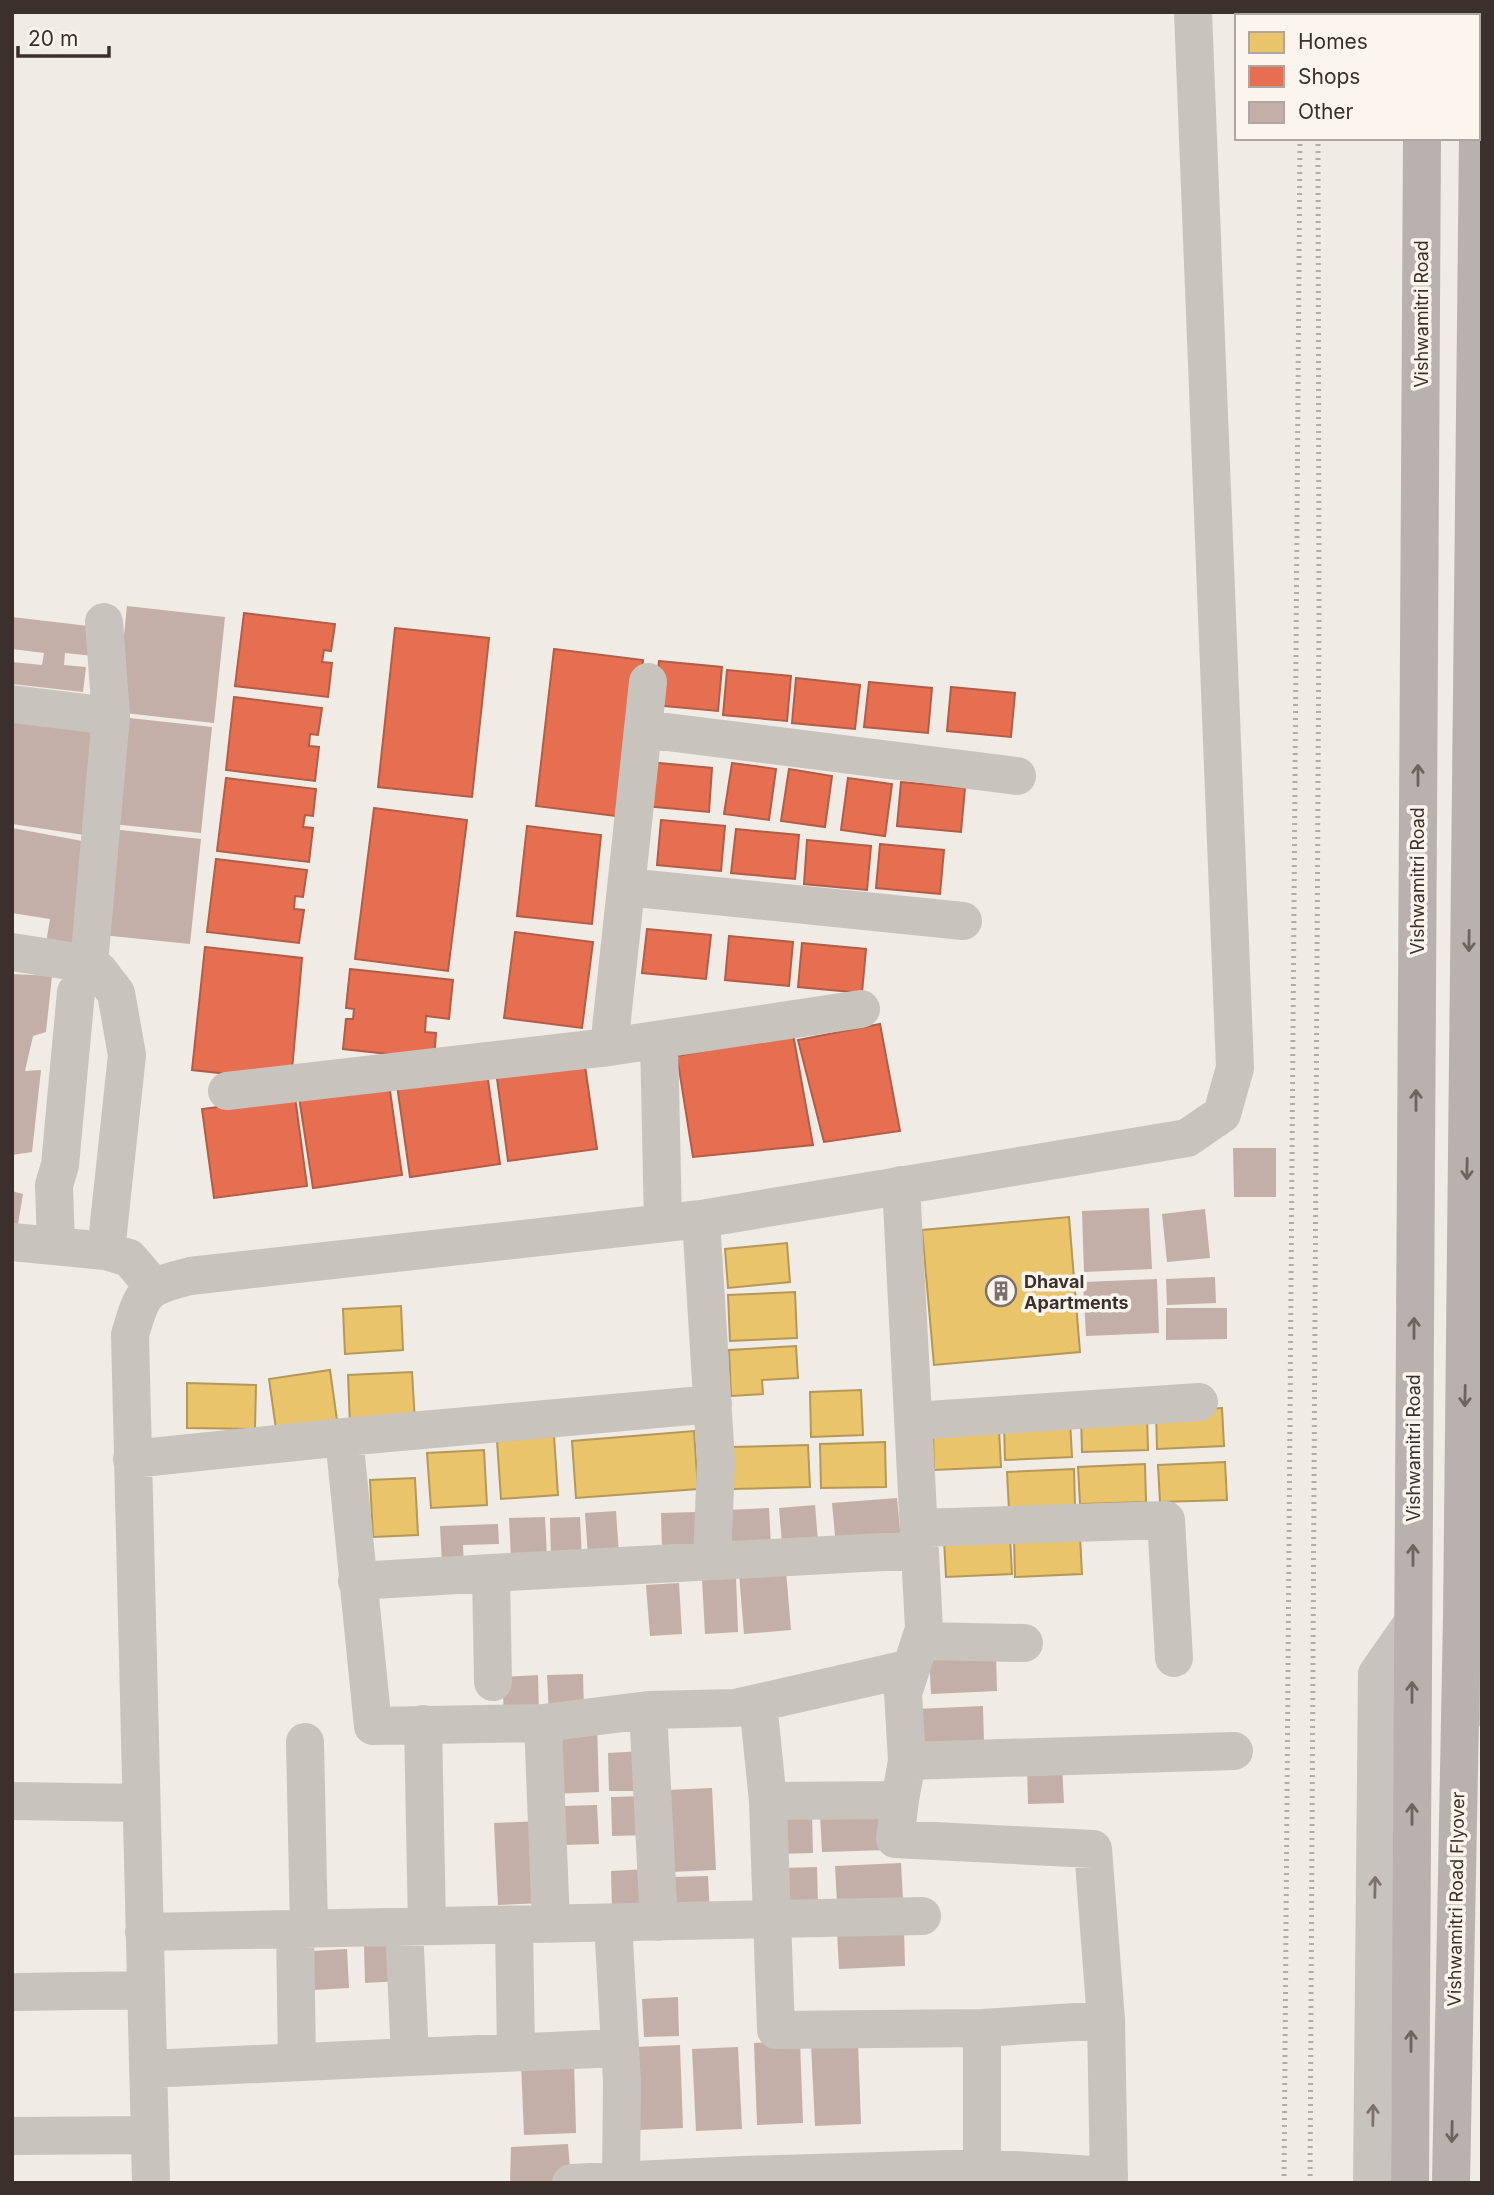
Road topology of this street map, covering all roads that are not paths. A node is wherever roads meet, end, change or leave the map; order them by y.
1 (1193, 12) edge
2 (1422, 140) edge
3 (1478, 140) edge
4 (104, 622) dead end
5 (648, 682) dead end
6 (12, 704) edge
7 (111, 716) junction
8 (643, 729) junction
9 (1017, 776) dead end
10 (626, 887) junction
11 (963, 921) dead end
12 (12, 952) edge
13 (82, 978) junction
14 (861, 1009) dead end
15 (659, 1040) junction
16 (609, 1047) junction
17 (226, 1091) dead end
18 (901, 1185) junction
19 (701, 1219) junction
20 (663, 1223) junction
21 (12, 1242) edge
22 (56, 1246) junction
23 (106, 1251) junction
24 (153, 1286) junction
25 (1199, 1402) dead end
26 (713, 1404) junction
27 (913, 1421) junction
28 (344, 1437) junction
29 (132, 1459) junction
30 (919, 1539) junction
31 (712, 1561) junction
32 (491, 1573) junction
33 (357, 1581) junction
34 (1462, 1616) junction
35 (1412, 1623) junction
36 (1024, 1643) dead end
37 (916, 1655) junction
38 (1174, 1658) dead end
39 (493, 1682) dead end
40 (758, 1703) junction
41 (1482, 1707) edge
42 (648, 1710) junction
43 (543, 1723) junction
44 (424, 1724) junction
45 (305, 1742) dead end
46 (1234, 1751) dead end
47 (907, 1761) junction
48 (900, 1800) junction
49 (12, 1801) edge
50 (768, 1801) junction
51 (141, 1803) junction
52 (922, 1916) dead end
53 (772, 1919) junction
54 (659, 1922) junction
55 (613, 1923) junction
56 (551, 1924) junction
57 (514, 1925) junction
58 (416, 1926) junction
59 (302, 1929) junction
60 (144, 1932) junction
61 (146, 1990) junction
62 (17, 1992) dead end
63 (1106, 2020) junction
64 (982, 2028) junction
65 (620, 2048) junction
66 (516, 2052) junction
67 (410, 2057) junction
68 (297, 2062) junction
69 (148, 2069) junction
70 (150, 2135) junction
71 (12, 2136) edge
72 (982, 2168) junction
73 (1109, 2179) edge
74 (621, 2182) edge
75 (151, 2183) edge
76 (570, 2183) edge
77 (1372, 2183) edge
78 (1410, 2183) edge
79 (1451, 2183) edge

1 - 18 street
35 -> 2 main road, Vishwamitri Road
3 -> 34 main road
4 - 7 street
5 - 8 street
6 - 7 street
7 - 13 street
8 - 9 street
8 - 10 street
10 - 11 street
10 - 16 street
12 - 13 street
13 - 22 street
13 - 23 street
14 - 15 street
15 - 16 street
15 - 20 street
16 - 17 street
18 - 19 street
18 - 27 street
19 - 20 street
19 - 26 street
20 - 24 street
21 - 22 street
22 - 23 street
23 - 24 street
24 - 29 street
25 - 27 street
26 - 28 street
26 - 31 street
27 - 30 street
28 - 29 street
28 - 33 street
29 - 51 street
30 - 31 street
30 - 37 street
30 - 38 street
31 - 32 street
32 - 33 street
32 - 39 street
33 - 44 street
34 - 41 street
34 -> 79 main road, Vishwamitri Road Flyover
77 -> 35 street
78 -> 35 main road
36 - 37 street
37 - 40 street
37 - 47 street
40 - 42 street
40 - 50 street
42 - 43 street
42 - 54 street
43 - 44 street
43 - 56 street
44 - 58 street
45 - 59 street
46 - 47 street
47 - 48 street
48 - 50 street
48 - 63 street
49 - 51 street
50 - 53 street
51 - 60 street
52 - 53 street
53 - 54 street
53 - 64 street
54 - 55 street
55 - 56 street
55 - 65 street
56 - 57 street
57 - 58 street
57 - 66 street
58 - 59 street
58 - 67 street
59 - 60 street
59 - 68 street
60 - 61 street
61 - 62 street
61 - 69 street
63 - 64 street
63 - 73 street
64 - 72 street
65 - 66 street
65 - 74 street
66 - 67 street
67 - 68 street
68 - 69 street
69 - 70 street
70 - 71 street
70 - 75 street
72 - 73 street
72 - 74 street
74 - 76 street

